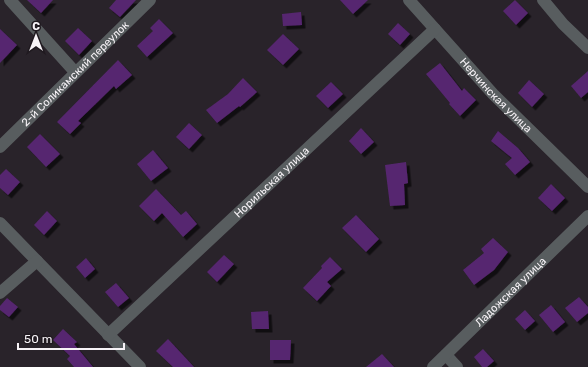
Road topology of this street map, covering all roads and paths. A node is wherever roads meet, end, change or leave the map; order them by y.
1 (10, 0) edge
2 (150, 0) edge
3 (408, 0) edge
4 (543, 0) edge
5 (435, 29) junction
6 (588, 48) edge
7 (75, 72) junction
8 (0, 147) edge
9 (588, 187) edge
10 (588, 216) edge
11 (0, 224) edge
12 (37, 261) junction
13 (0, 293) edge
14 (108, 335) junction
15 (446, 355) junction
16 (140, 367) edge
17 (433, 367) edge
18 (457, 367) edge

1 - 7 street
2 - 7 street, 2-й Соликамский переулок
3 - 5 street, Нерчинская улица
4 - 6 street
5 - 9 street, Нерчинская улица
5 - 14 street, Норильская улица
7 - 8 street, 2-й Соликамский переулок
10 - 15 street, Ладожская улица
11 - 12 street
12 - 13 street
12 - 14 street
14 - 16 street
15 - 17 street, Ладожская улица
15 - 18 street

